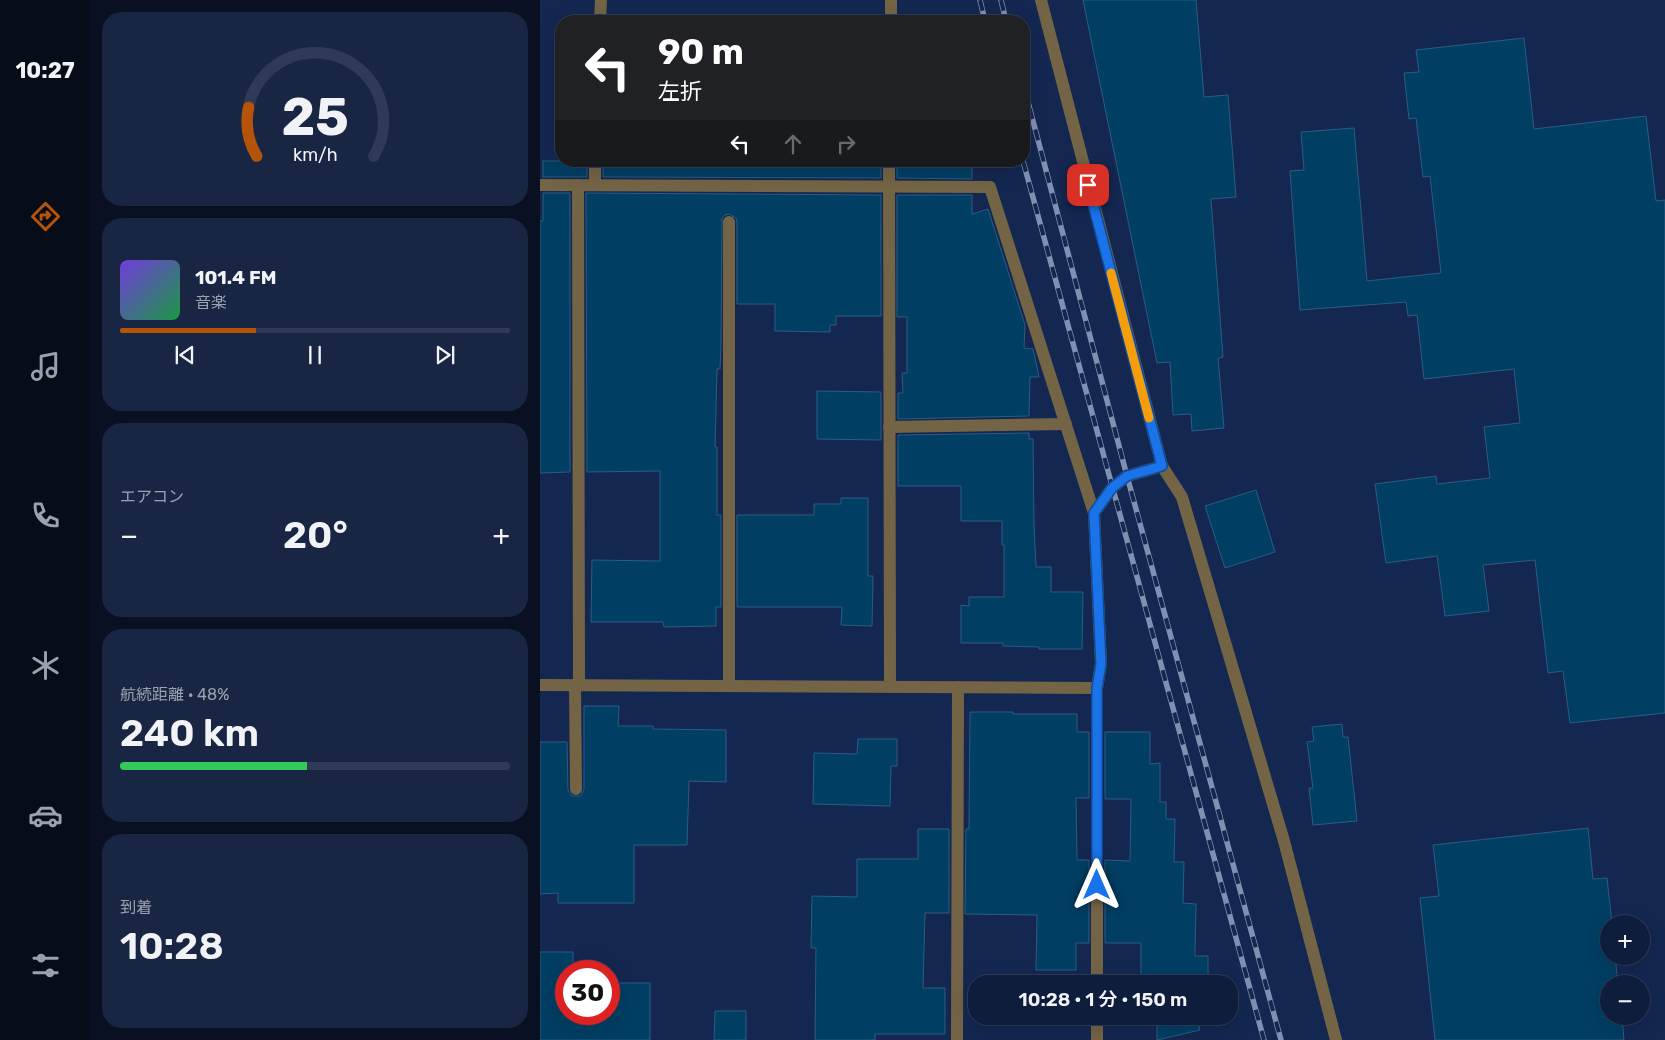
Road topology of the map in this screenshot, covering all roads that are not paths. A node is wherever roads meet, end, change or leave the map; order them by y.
1 (601, 0) edge
2 (891, 0) edge
3 (1041, 0) edge
4 (600, 15) edge
5 (891, 15) edge
6 (595, 167) edge
7 (890, 167) edge
8 (540, 184) edge
9 (578, 185) junction
10 (595, 185) junction
11 (889, 186) junction
12 (730, 222) dead end
13 (1066, 424) junction
14 (889, 426) junction
15 (1162, 466) junction
16 (1094, 513) junction
17 (540, 685) edge
18 (577, 685) junction
19 (729, 686) junction
20 (890, 686) junction
21 (958, 687) junction
22 (1097, 688) junction
23 (576, 789) dead end
24 (1097, 975) edge
25 (1097, 1025) edge
26 (958, 1040) edge
27 (1097, 1040) edge
28 (1336, 1040) edge

1 - 4 street
2 - 5 street
3 - 15 street
6 - 10 street
7 - 11 street
8 - 9 street
9 - 10 street
9 - 18 street
10 - 11 street
11 - 13 street
11 - 14 street
12 - 19 street
13 - 14 street
13 - 16 street
14 - 20 street
15 - 16 street
15 - 28 street
16 - 22 street
17 - 18 street
18 - 19 street
18 - 23 street
19 - 20 street
20 - 21 street
21 - 22 street
21 - 26 street
22 - 24 street
25 - 27 street

